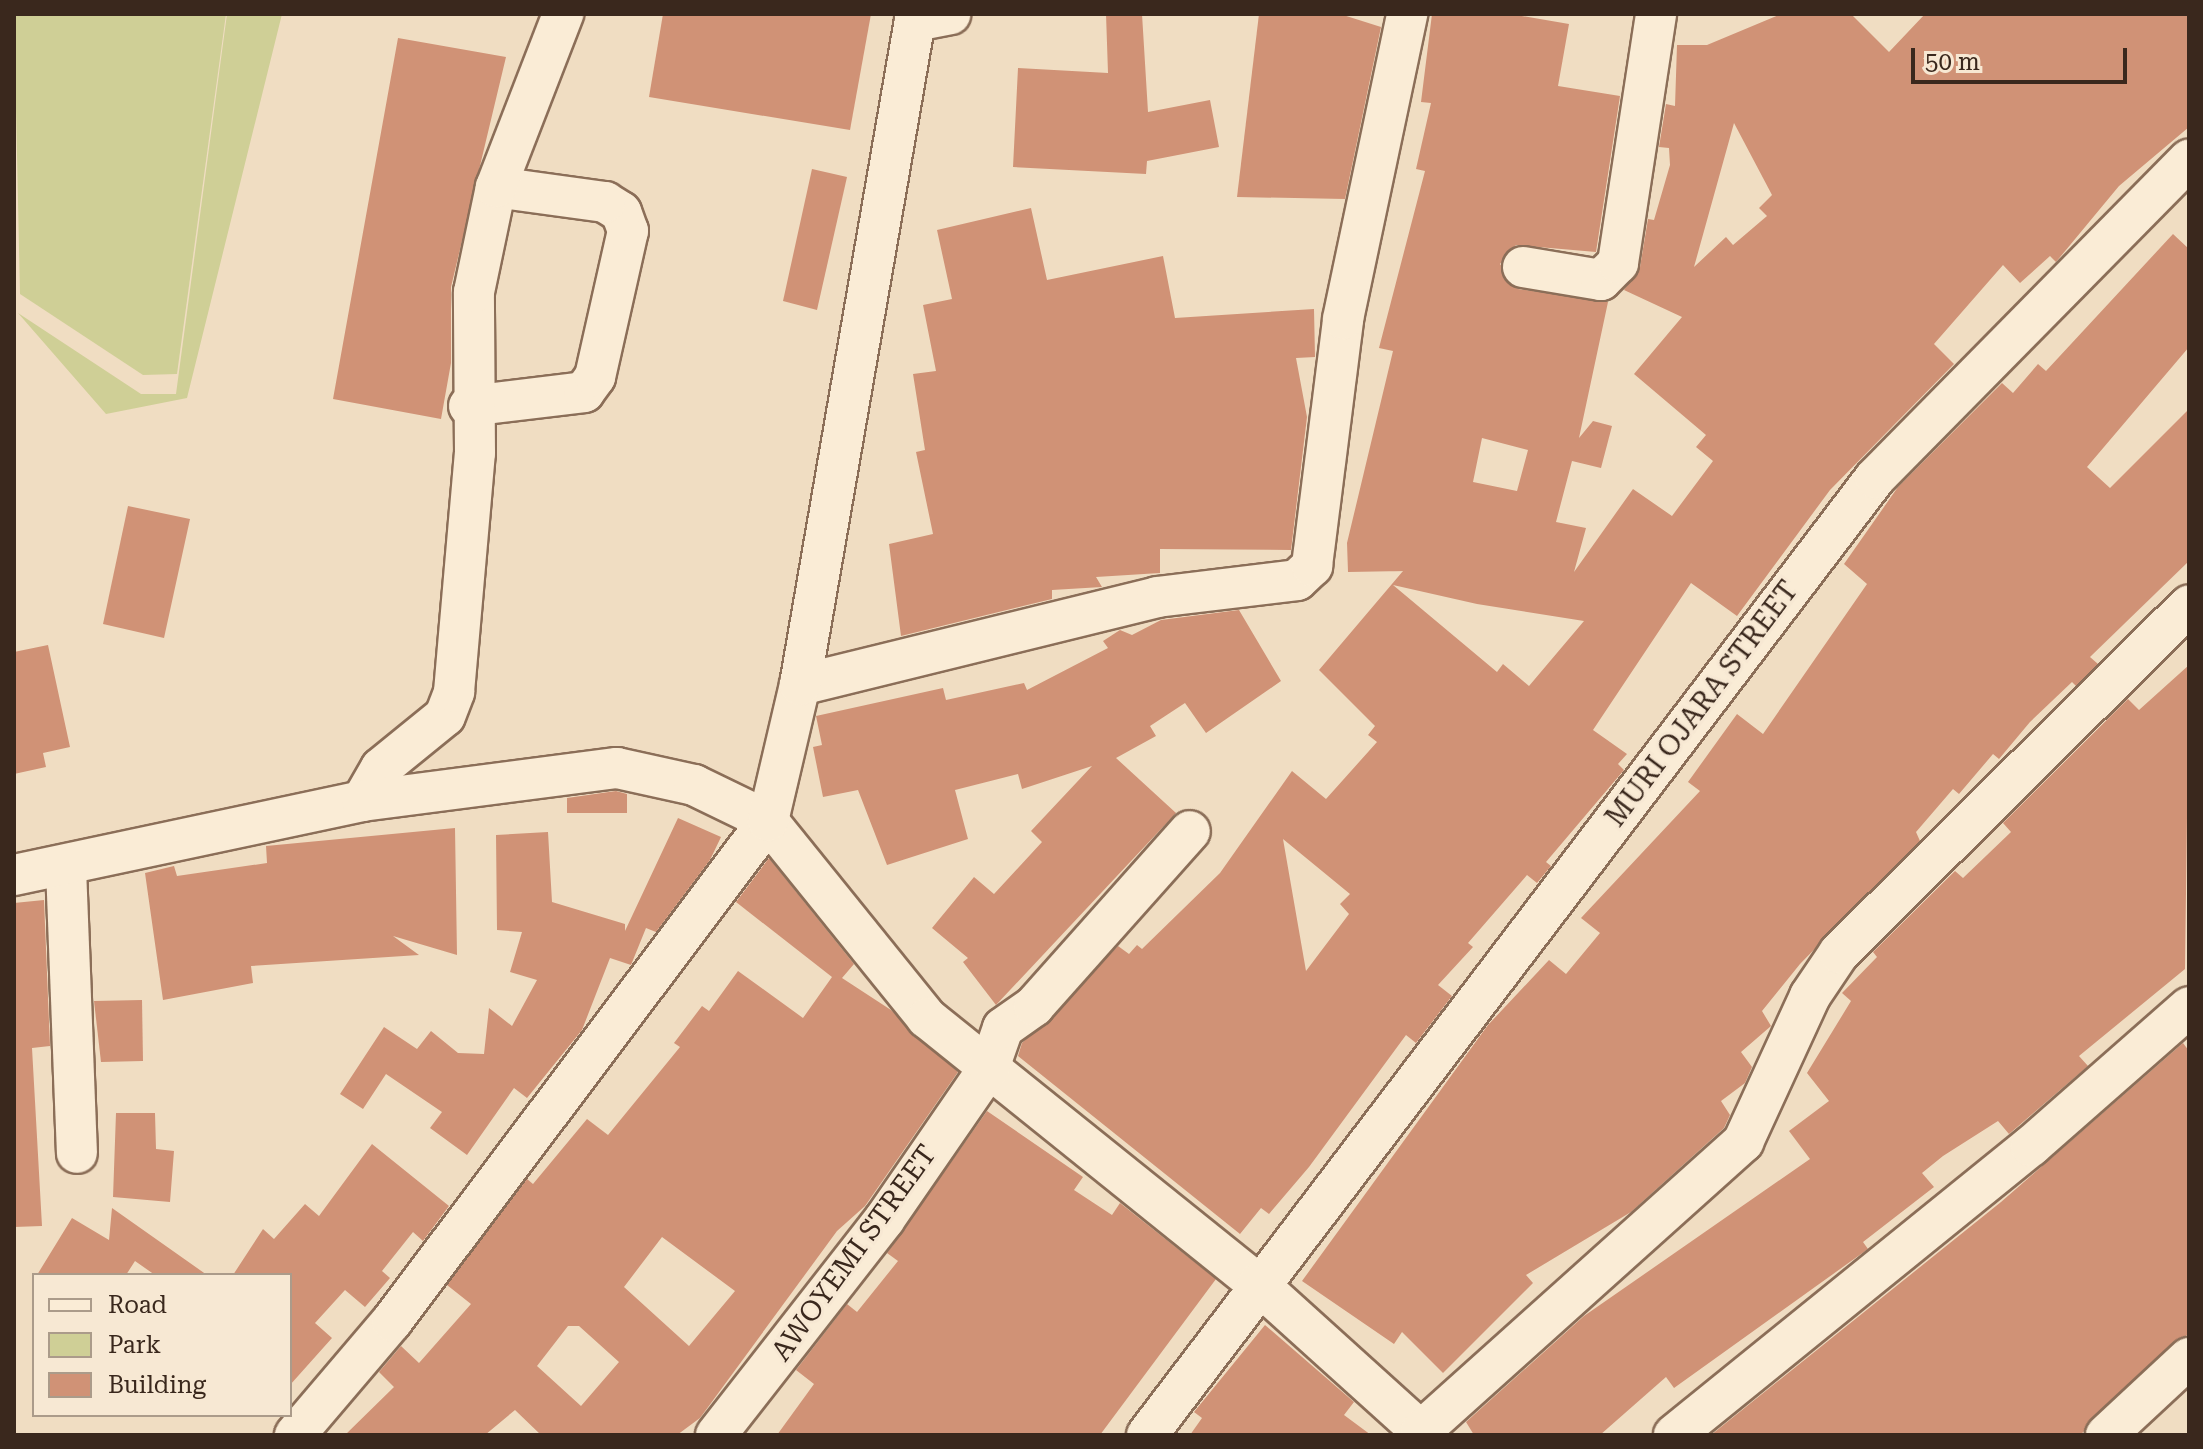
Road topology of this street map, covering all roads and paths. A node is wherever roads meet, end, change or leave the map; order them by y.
1 (563, 14) edge
2 (1407, 14) edge
3 (1656, 14) edge
4 (927, 16) edge
5 (2189, 160) edge
6 (496, 187) junction
7 (1523, 267) dead end
8 (469, 406) junction
9 (2189, 606) edge
10 (800, 685) junction
11 (362, 801) junction
12 (768, 821) junction
13 (1190, 831) dead end
14 (66, 868) junction
15 (14, 875) edge
16 (2189, 1007) edge
17 (989, 1068) junction
18 (77, 1153) dead end
19 (1258, 1284) junction
20 (2189, 1358) edge
21 (1423, 1433) edge
22 (295, 1435) edge
23 (716, 1435) edge
24 (1147, 1435) edge
25 (1674, 1435) edge
26 (2106, 1435) edge

1 - 6 street
2 - 10 street
3 - 7 street
4 - 10 street
5 - 19 street, MURI OJARA STREET
6 - 8 street
6 - 8 street
8 - 11 street
9 - 21 street
10 - 12 street
11 - 12 street
11 - 14 street
12 - 17 street
12 - 22 street
13 - 17 street, AWOYEMI STREET
14 - 15 street
14 - 18 street
16 - 25 street
17 - 19 street
17 - 23 street, AWOYEMI STREET
19 - 21 street
19 - 24 street, MURI OJARA STREET
20 - 26 street

